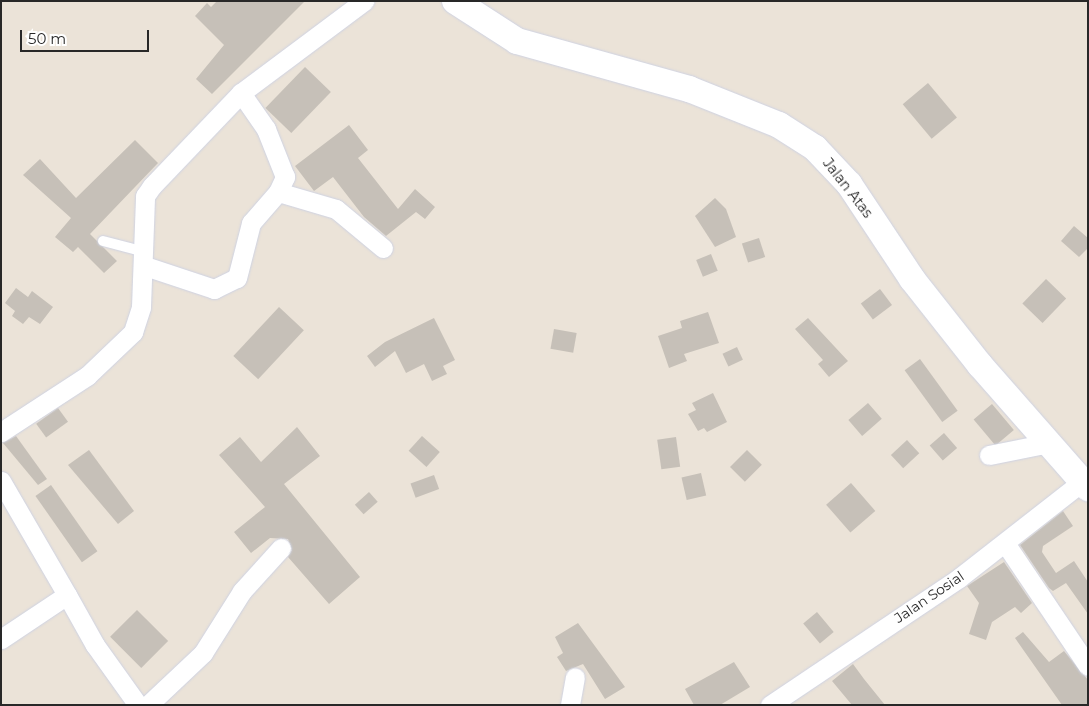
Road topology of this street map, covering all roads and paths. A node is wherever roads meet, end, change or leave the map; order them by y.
1 (364, 1) edge
2 (455, 1) edge
3 (241, 93) junction
4 (278, 192) junction
5 (103, 241) dead end
6 (383, 248) dead end
7 (145, 259) junction
8 (1, 432) edge
9 (1049, 443) junction
10 (989, 455) dead end
11 (1, 481) edge
12 (1085, 485) edge
13 (1005, 543) junction
14 (281, 548) dead end
15 (67, 595) junction
16 (1, 639) edge
17 (1088, 666) edge
18 (575, 677) dead end
19 (138, 705) edge
20 (148, 705) edge
21 (570, 705) edge
22 (770, 705) edge

1 - 3 street
2 - 9 street, Jalan Atas
3 - 4 street
3 - 7 street
4 - 6 street
4 - 7 street
5 - 7 lane
7 - 8 street
9 - 10 street
9 - 12 street, Jalan Atas
11 - 15 street
12 - 13 street, Jalan Sosial
13 - 17 street
13 - 22 street, Jalan Sosial
14 - 20 street
15 - 16 street
15 - 19 street
18 - 21 street

